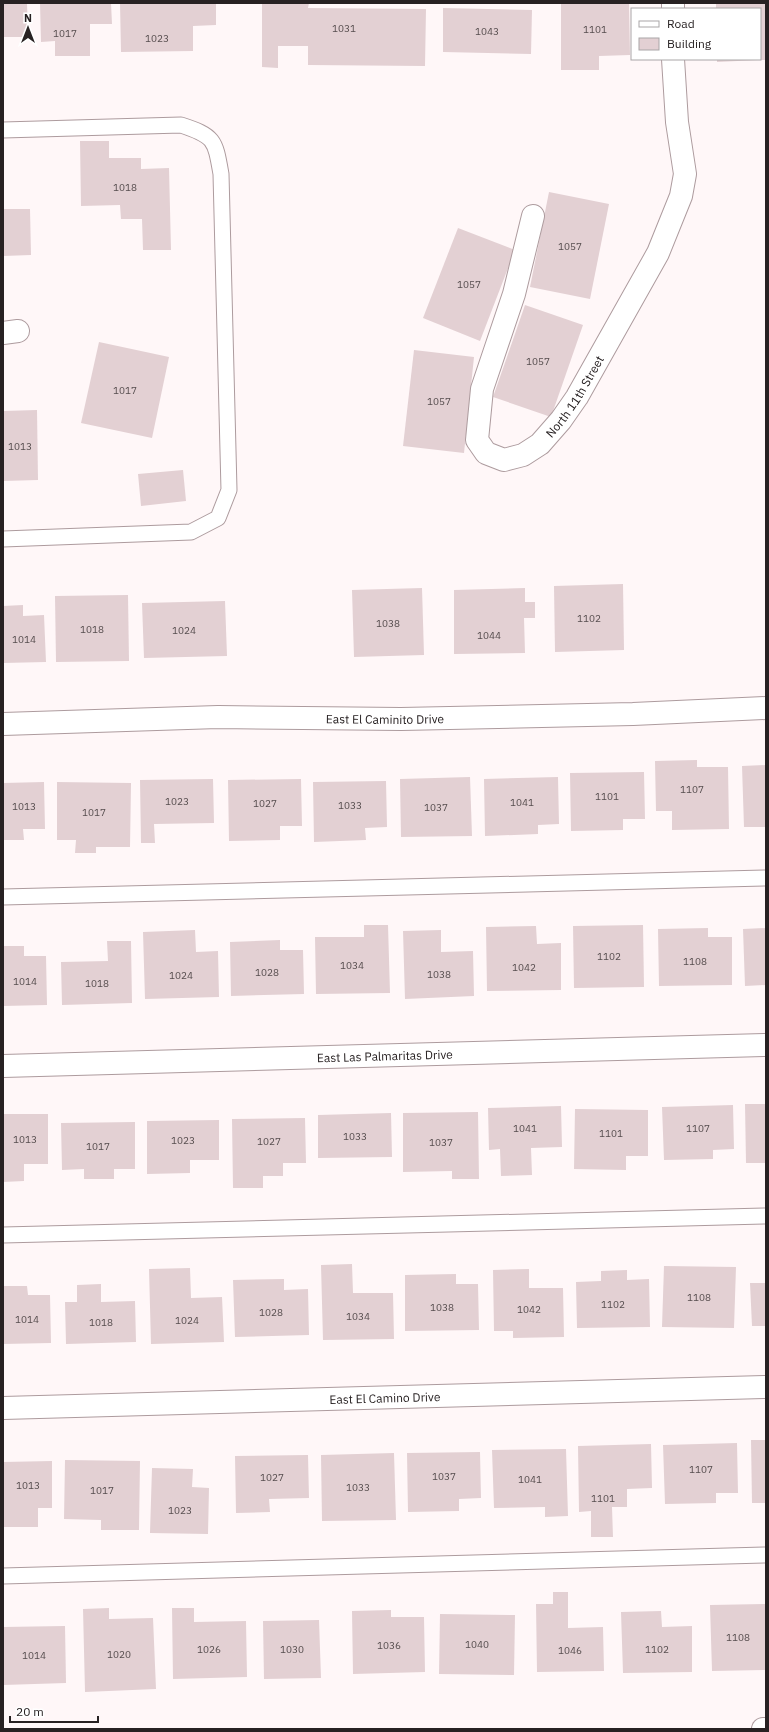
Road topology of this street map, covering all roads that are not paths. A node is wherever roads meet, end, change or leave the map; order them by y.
1 (673, 60) edge
2 (3, 130) edge
3 (534, 216) dead end
4 (3, 539) edge
5 (766, 708) edge
6 (3, 724) edge
7 (766, 878) edge
8 (3, 897) edge
9 (766, 1045) edge
10 (3, 1066) edge
11 (766, 1216) edge
12 (3, 1235) edge
13 (766, 1387) edge
14 (3, 1408) edge
15 (766, 1555) edge
16 (3, 1576) edge

1 - 3 street, North 11th Street
2 - 4 lane
5 - 6 street, East El Caminito Drive
7 - 8 lane
9 - 10 street, East Las Palmaritas Drive
11 - 12 lane
13 - 14 street, East El Camino Drive
15 - 16 lane

